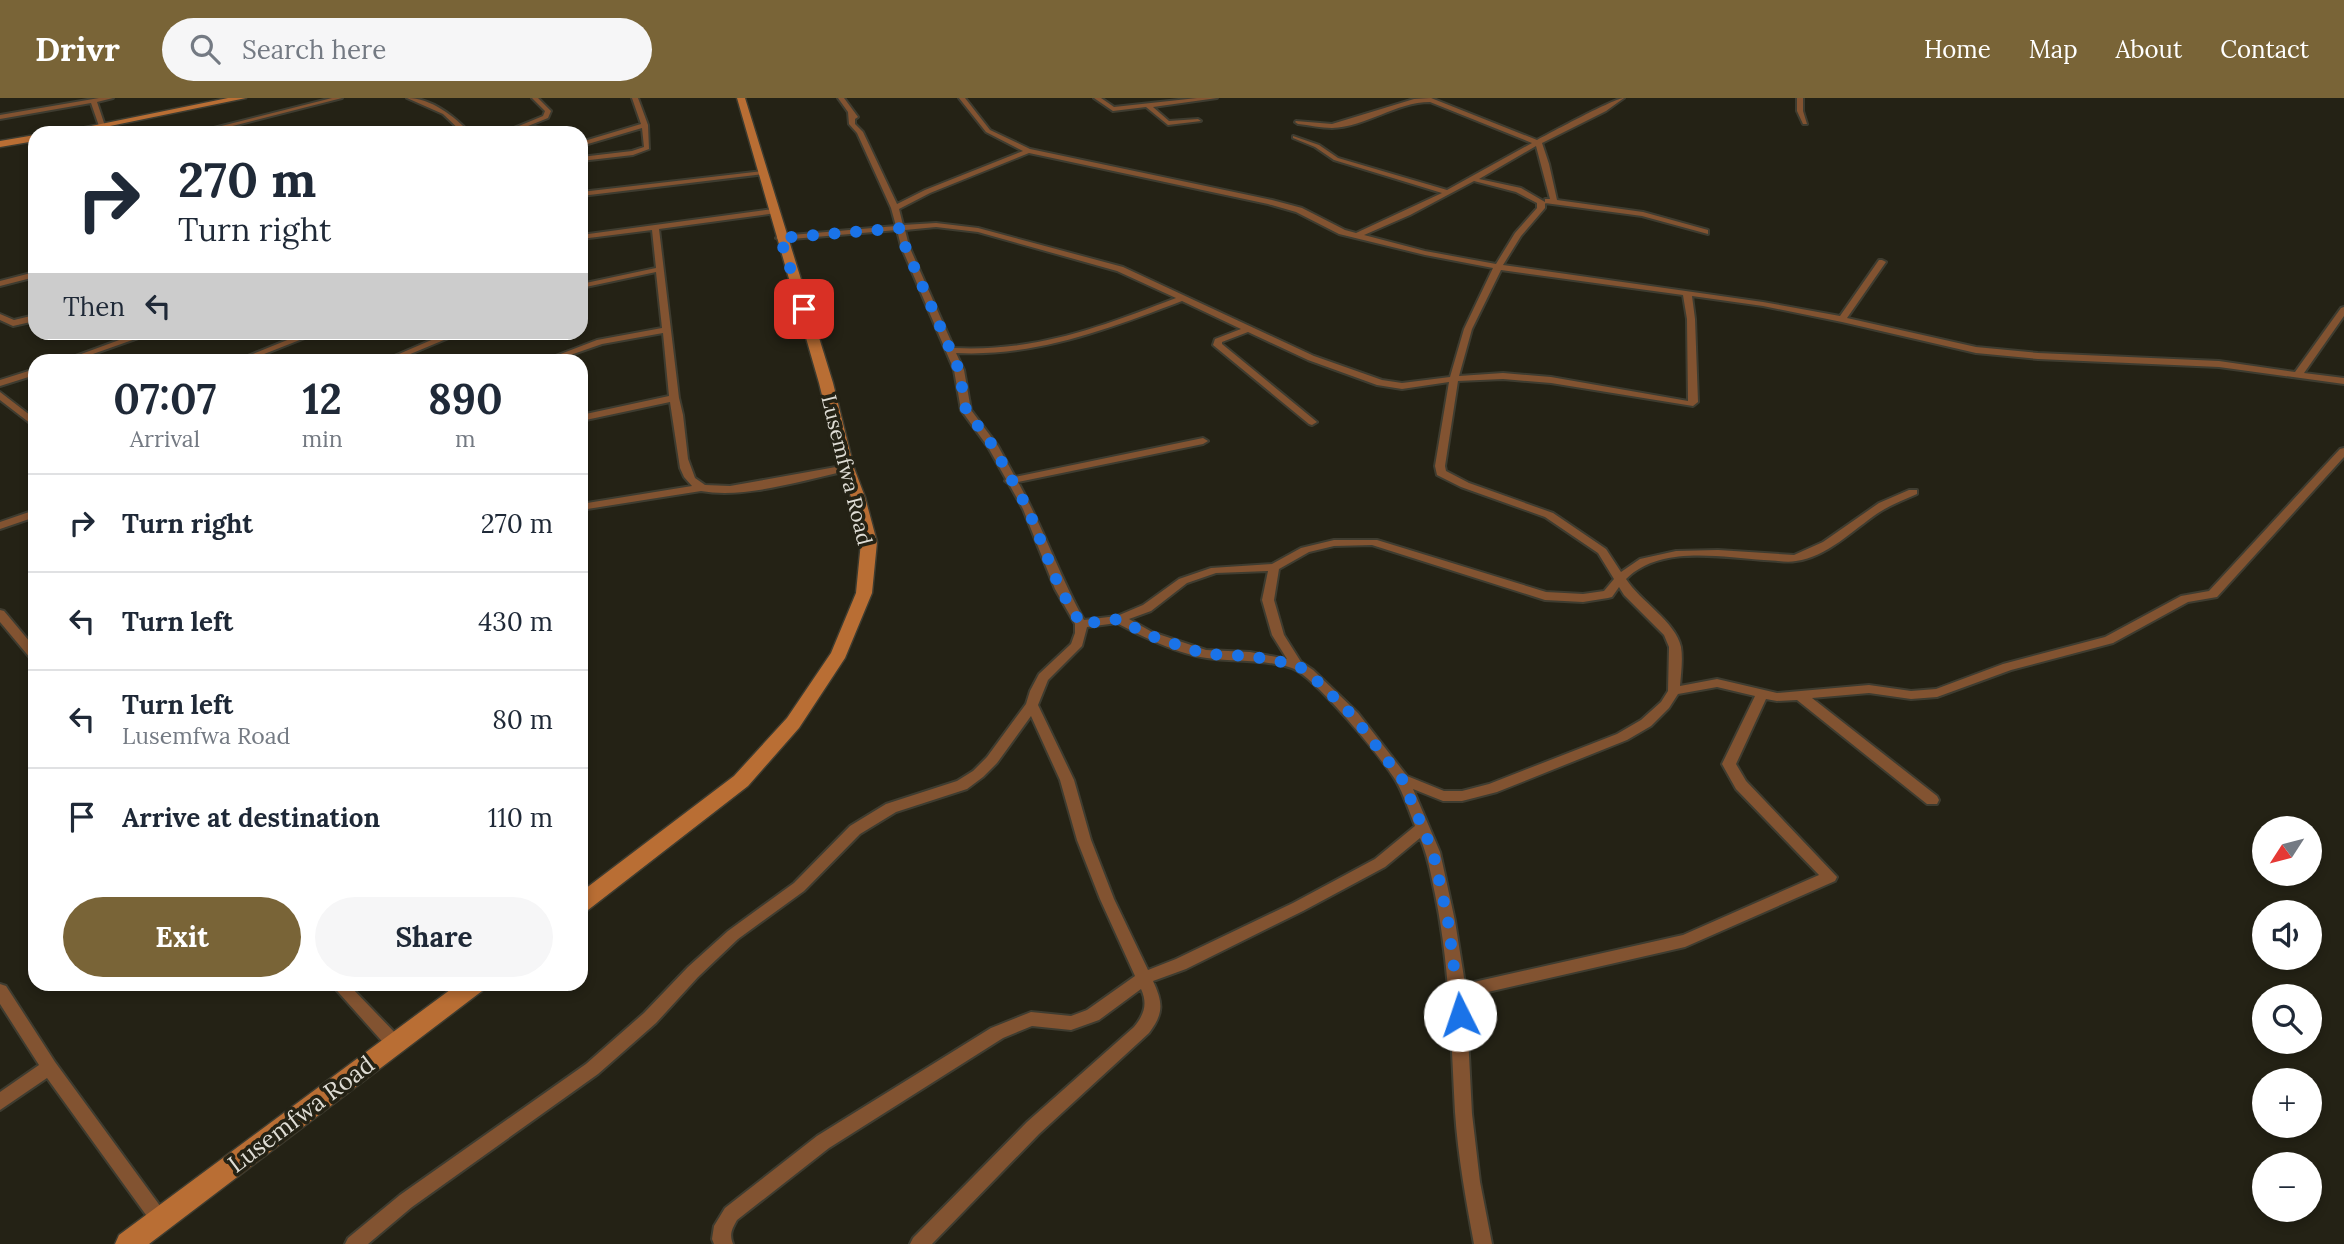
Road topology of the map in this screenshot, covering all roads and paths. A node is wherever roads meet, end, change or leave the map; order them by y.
1 (110, 98) edge
2 (242, 98) edge
3 (339, 98) edge
4 (410, 98) edge
5 (535, 98) edge
6 (635, 98) edge
7 (741, 98) edge
8 (841, 98) edge
9 (962, 98) edge
10 (1097, 98) edge
11 (1214, 98) edge
12 (1621, 98) edge
13 (1800, 98) edge
14 (1185, 99) edge
15 (93, 101) junction
16 (1147, 105) junction
17 (0, 117) edge
18 (1198, 121) dead end
19 (1298, 122) dead end
20 (1805, 123) dead end
21 (645, 125) junction
22 (102, 126) joint
23 (225, 126) edge
24 (459, 126) edge
25 (527, 126) edge
26 (588, 134) edge
27 (606, 136) junction
28 (1295, 137) dead end
29 (28, 139) edge
30 (588, 142) edge
31 (1538, 143) junction
32 (0, 144) edge
33 (1028, 151) junction
34 (588, 158) edge
35 (763, 173) junction
36 (1476, 180) junction
37 (1447, 192) junction
38 (588, 193) edge
39 (1538, 199) junction
40 (1554, 202) junction
41 (895, 208) junction
42 (773, 211) junction
43 (655, 226) junction
44 (901, 228) junction
45 (1705, 232) dead end
46 (1358, 235) junction
47 (588, 236) edge
48 (780, 238) junction
49 (1882, 262) dead end
50 (1499, 267) junction
51 (661, 268) junction
52 (28, 276) edge
53 (0, 284) edge
54 (588, 284) edge
55 (1687, 294) junction
56 (1183, 298) junction
57 (2344, 310) edge
58 (0, 317) edge
59 (28, 319) edge
60 (1842, 319) junction
61 (1250, 328) junction
62 (667, 330) junction
63 (127, 340) edge
64 (295, 340) edge
65 (439, 340) edge
66 (950, 351) junction
67 (86, 354) edge
68 (258, 354) edge
69 (404, 354) edge
70 (566, 354) edge
71 (2300, 373) junction
72 (28, 374) edge
73 (1454, 379) junction
74 (2344, 381) edge
75 (0, 383) edge
76 (0, 395) edge
77 (674, 398) junction
78 (588, 416) edge
79 (28, 418) edge
80 (1312, 422) dead end
81 (1203, 441) dead end
82 (2344, 451) edge
83 (847, 468) junction
84 (1010, 481) junction
85 (700, 488) junction
86 (1913, 492) dead end
87 (588, 506) edge
88 (28, 516) edge
89 (0, 526) edge
90 (1274, 567) junction
91 (1620, 578) junction
92 (0, 614) edge
93 (1119, 619) junction
94 (1081, 624) junction
95 (28, 648) edge
96 (1297, 665) junction
97 (1674, 691) junction
98 (1762, 694) junction
99 (1801, 696) junction
100 (1032, 705) junction
101 (1402, 779) junction
102 (1931, 800) dead end
103 (1423, 828) junction
104 (588, 899) edge
105 (1144, 978) junction
106 (0, 991) edge
107 (346, 991) edge
108 (465, 991) edge
109 (1458, 992) junction
110 (394, 1043) junction
111 (50, 1067) junction
112 (0, 1102) edge
113 (160, 1220) junction
114 (128, 1244) edge
115 (355, 1244) edge
116 (724, 1244) edge
117 (919, 1244) edge
118 (1483, 1244) edge

1 - 15 street
2 - 22 street
3 - 23 street
4 - 24 street
5 - 25 street
6 - 21 street
7 - 35 street, Lusemfwa Road
8 - 41 street
9 - 33 street
10 - 16 street
11 - 14 street
12 - 31 street
13 - 20 street
14 - 16 street
15 - 17 street
15 - 22 street
16 - 18 street
19 - 31 street
21 - 27 street
21 - 34 street
26 - 27 street
27 - 30 street
28 - 37 street
29 - 32 street
31 - 36 street
31 - 40 street
33 - 41 street
33 - 46 street
35 - 38 street
35 - 42 street, Lusemfwa Road
36 - 37 street
36 - 39 street
37 - 46 street
39 - 40 street
39 - 50 street
40 - 45 street
41 - 44 street
42 - 43 street
42 - 48 street, Lusemfwa Road
43 - 47 street
43 - 51 street
44 - 48 street
44 - 56 street
44 - 66 street
46 - 50 street
48 - 83 street, Lusemfwa Road
49 - 60 street
50 - 55 street
50 - 73 street
51 - 54 street
51 - 62 street
52 - 53 street
55 - 60 street
55 - 73 street
56 - 61 street
56 - 66 street
57 - 71 street
58 - 59 street
60 - 71 street
61 - 73 street
61 - 80 street
62 - 70 street
62 - 77 street
63 - 67 street
64 - 68 street
65 - 69 street
66 - 84 street
71 - 74 street
72 - 75 street
73 - 91 street
76 - 79 street
77 - 78 street
77 - 85 street
81 - 84 street
82 - 99 street
83 - 85 street
83 - 104 street, Lusemfwa Road
84 - 94 street
85 - 87 street
86 - 91 street
88 - 89 street
90 - 91 street
90 - 93 street
90 - 96 street
91 - 97 street
92 - 95 street
93 - 94 street
93 - 96 street
94 - 100 street
96 - 101 street
97 - 98 street
97 - 101 street
98 - 99 street
98 - 109 street
99 - 102 street
100 - 105 street
100 - 115 street
101 - 103 street
103 - 105 street
103 - 109 street
105 - 116 street
105 - 117 street
106 - 111 street
107 - 110 street
108 - 110 street, Lusemfwa Road
109 - 118 street
110 - 113 street, Lusemfwa Road
111 - 112 street
111 - 113 street
113 - 114 street, Lusemfwa Road

